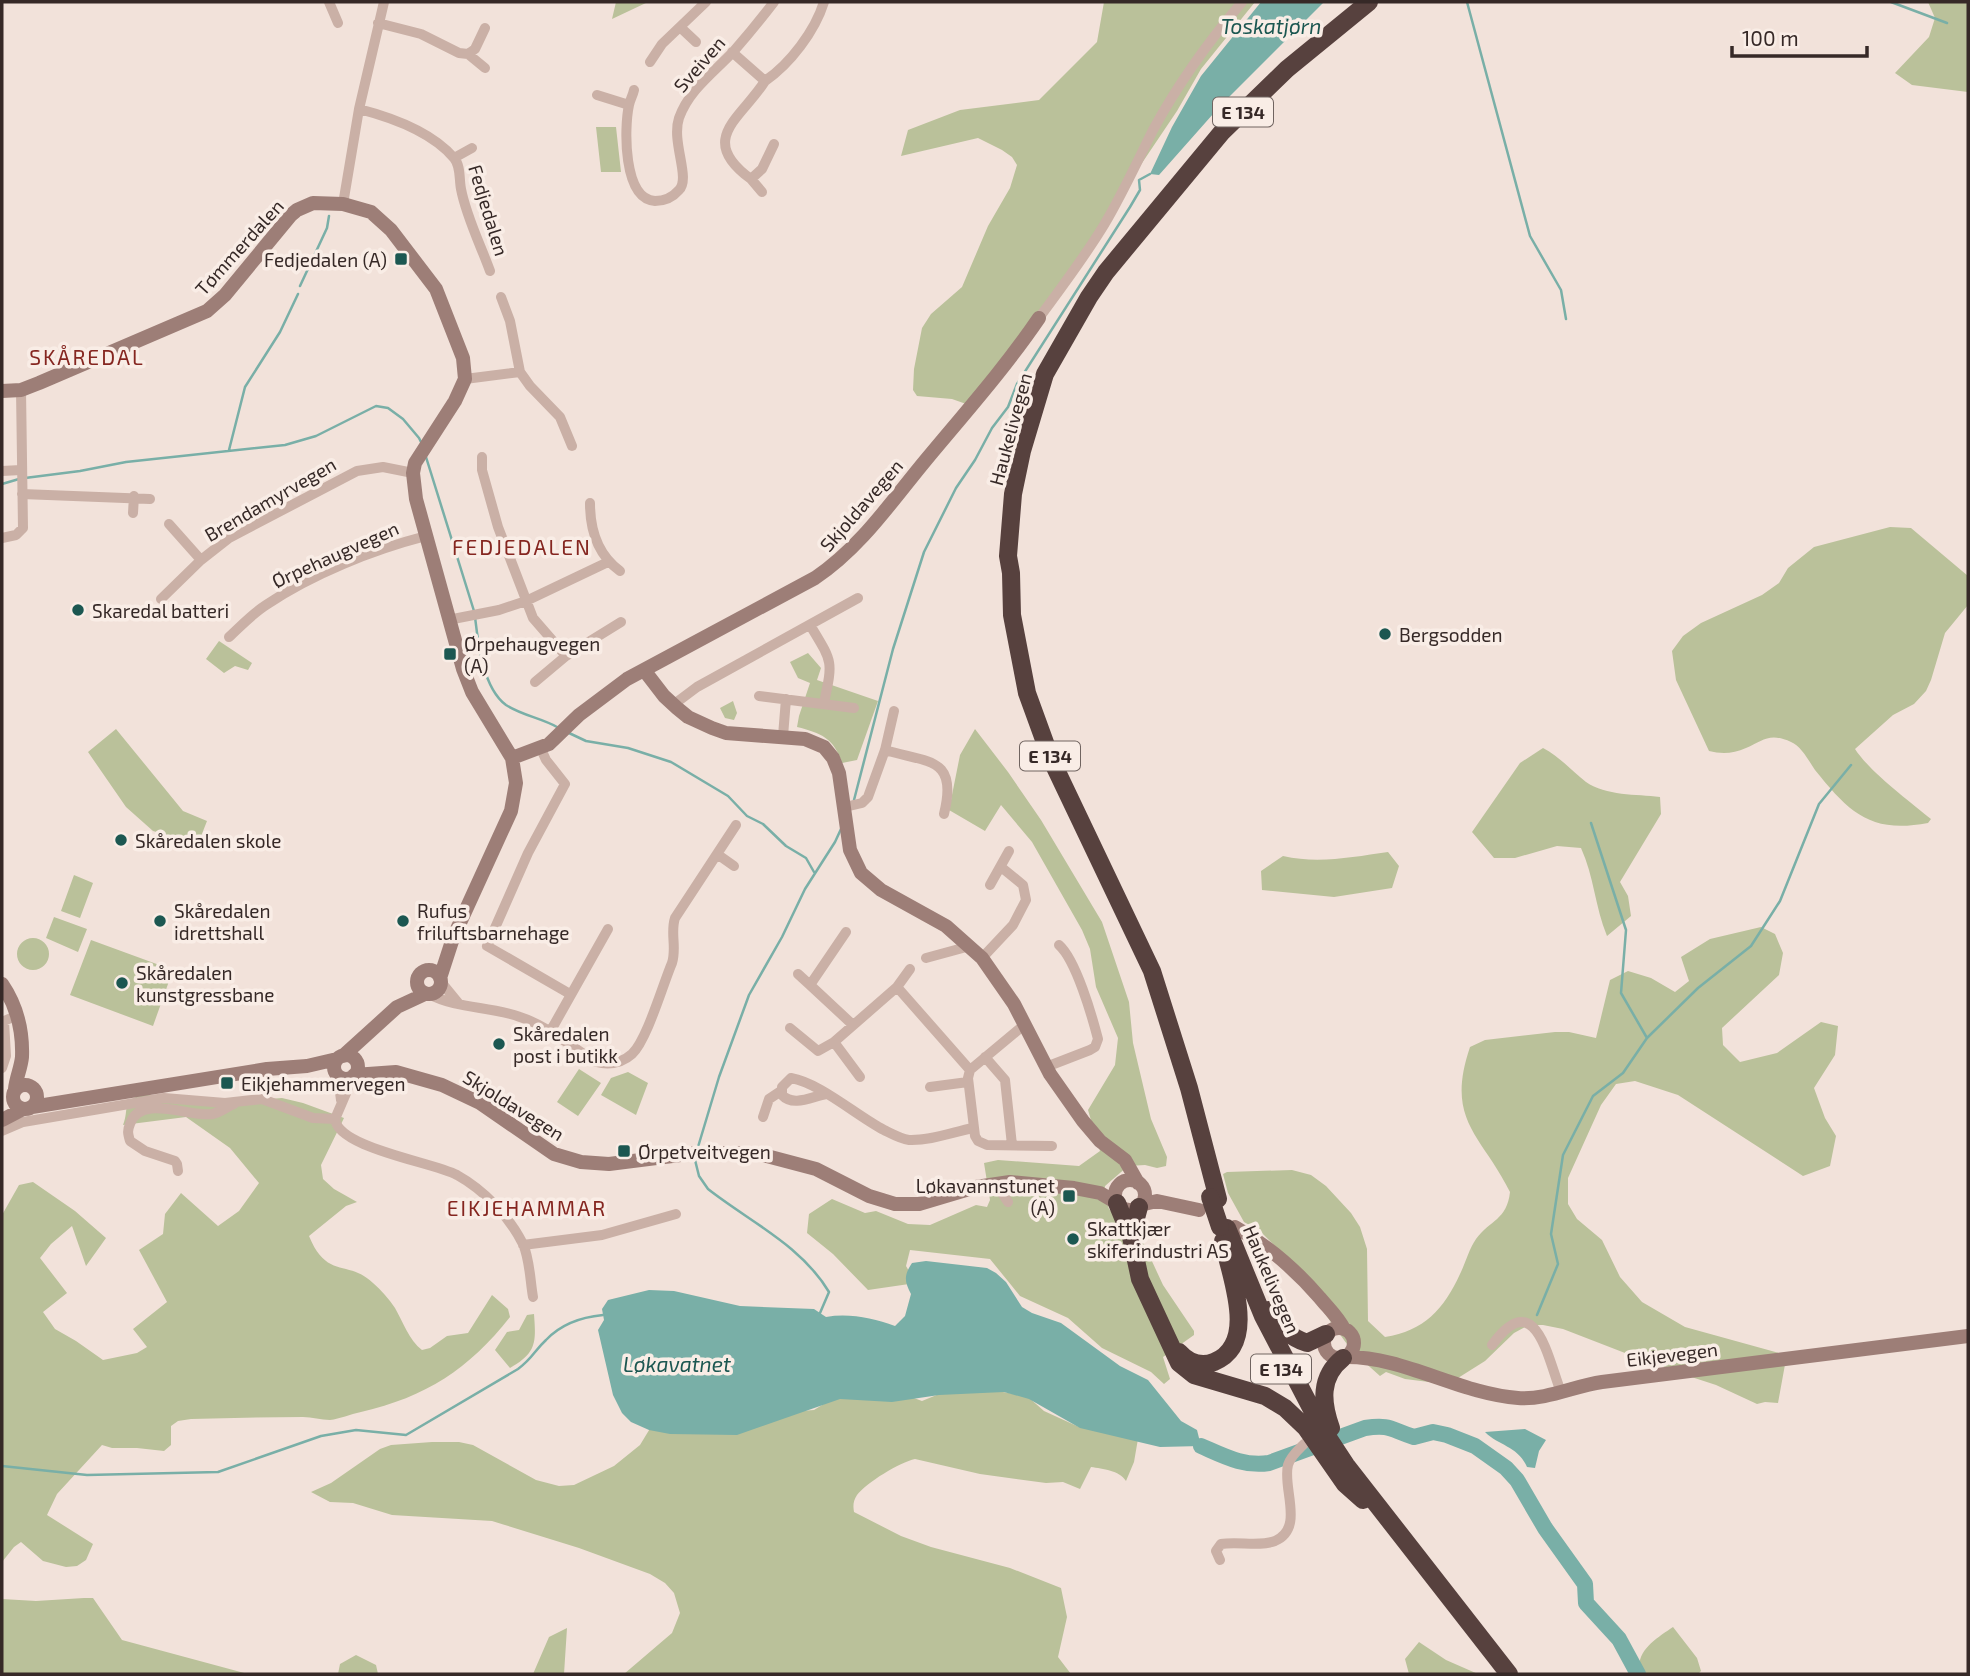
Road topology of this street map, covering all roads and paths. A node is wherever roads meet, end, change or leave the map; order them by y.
1 (329, 2) edge
2 (384, 2) edge
3 (706, 2) edge
4 (774, 2) edge
5 (824, 2) edge
6 (1242, 2) edge
7 (1369, 2) edge
8 (338, 23) dead end
9 (378, 23) junction
10 (680, 27) junction
11 (485, 28) dead end
12 (696, 42) dead end
13 (732, 52) junction
14 (468, 54) junction
15 (650, 62) dead end
16 (485, 68) dead end
17 (765, 80) junction
18 (635, 90) dead end
19 (597, 95) dead end
20 (629, 105) junction
21 (359, 109) junction
22 (774, 144) dead end
23 (472, 148) dead end
24 (454, 159) junction
25 (751, 179) junction
26 (762, 192) dead end
27 (343, 204) junction
28 (490, 271) dead end
29 (501, 297) dead end
30 (1039, 318) joint
31 (520, 372) junction
32 (465, 379) junction
33 (21, 390) junction
34 (2, 391) edge
35 (572, 446) dead end
36 (482, 457) dead end
37 (21, 470) junction
38 (2, 471) edge
39 (413, 473) junction
40 (22, 494) junction
41 (134, 496) junction
42 (150, 499) dead end
43 (590, 503) dead end
44 (133, 513) dead end
45 (169, 524) dead end
46 (426, 536) junction
47 (2, 538) edge
48 (201, 560) junction
49 (608, 562) junction
50 (620, 571) dead end
51 (858, 598) dead end
52 (161, 599) dead end
53 (526, 601) junction
54 (448, 621) junction
55 (621, 622) dead end
56 (810, 625) junction
57 (229, 637) dead end
58 (566, 656) junction
59 (645, 670) junction
60 (535, 682) dead end
61 (759, 696) dead end
62 (786, 699) junction
63 (824, 703) junction
64 (673, 705) junction
65 (855, 708) dead end
66 (894, 711) dead end
67 (783, 736) junction
68 (541, 748) junction
69 (885, 750) junction
70 (512, 758) junction
71 (845, 807) junction
72 (944, 814) dead end
73 (736, 825) dead end
74 (1009, 851) dead end
75 (717, 854) junction
76 (734, 866) dead end
77 (1001, 867) junction
78 (990, 884) dead end
79 (608, 929) dead end
80 (846, 932) dead end
81 (1059, 945) dead end
82 (970, 946) junction
83 (926, 958) dead end
84 (982, 958) junction
85 (910, 969) dead end
86 (798, 974) dead end
87 (437, 977) junction
88 (2, 984) edge
89 (810, 985) junction
90 (897, 987) junction
91 (424, 991) junction
92 (570, 994) junction
93 (458, 1004) junction
94 (18, 1015) junction
95 (853, 1025) junction
96 (1024, 1025) junction
97 (790, 1028) dead end
98 (550, 1032) junction
99 (834, 1042) junction
100 (985, 1057) junction
101 (22, 1060) junction
102 (1046, 1067) junction
103 (2, 1068) edge
104 (347, 1068) junction
105 (970, 1070) junction
106 (860, 1077) dead end
107 (968, 1082) junction
108 (930, 1087) dead end
109 (33, 1089) junction
110 (781, 1091) junction
111 (13, 1093) junction
112 (826, 1094) junction
113 (67, 1100) junction
114 (237, 1102) junction
115 (27, 1108) junction
116 (2, 1111) edge
117 (763, 1117) dead end
118 (335, 1119) junction
119 (2, 1120) edge
120 (973, 1128) junction
121 (2, 1131) edge
122 (1012, 1145) junction
123 (1052, 1146) dead end
124 (1115, 1153) junction
125 (178, 1171) dead end
126 (1002, 1182) junction
127 (1120, 1184) junction
128 (1140, 1185) junction
129 (1074, 1188) junction
130 (1008, 1202) dead end
131 (1209, 1202) junction
132 (1117, 1203) junction
133 (1170, 1203) junction
134 (1140, 1206) junction
135 (676, 1214) dead end
136 (1227, 1227) junction
137 (1131, 1237) junction
138 (523, 1245) junction
139 (1318, 1296) junction
140 (533, 1297) dead end
141 (1348, 1333) junction
142 (1327, 1334) junction
143 (1968, 1336) edge
144 (1168, 1339) junction
145 (1492, 1345) dead end
146 (1344, 1358) junction
147 (1386, 1363) junction
148 (1561, 1392) junction
149 (1304, 1444) dead end
150 (1363, 1493) junction
151 (1220, 1560) dead end
152 (1497, 1674) edge
153 (1509, 1674) edge

1 - 8 street
2 - 9 street
3 - 10 street
4 - 13 street, Sveiven
5 - 17 street
6 - 30 street, Skjoldavegen
7 - 131 highway, Haukelivegen / E 134
9 - 14 street
9 - 21 street
10 - 12 street
10 - 15 street
11 - 14 street
13 - 17 street
13 - 20 street, Sveiven
14 - 16 street
17 - 25 street
18 - 20 street, Sveiven
19 - 20 street
21 - 24 street, Fedjedalen
21 - 27 street
22 - 25 street
23 - 24 street, Fedjedalen
24 - 28 street, Fedjedalen
25 - 26 street
27 - 32 street, Tømmerdalen
27 - 33 street, Tømmerdalen
29 - 31 street
30 - 59 street, Skjoldavegen
31 - 32 street
31 - 35 street
32 - 39 street
33 - 34 street, Tømmerdalen
33 - 37 street
36 - 53 street
37 - 38 street
37 - 40 street
39 - 46 street
39 - 48 street, Brendamyrvegen
40 - 41 street
40 - 47 street
41 - 42 street
41 - 44 street
43 - 49 street
45 - 48 street
46 - 54 street
46 - 57 street, Ørpehaugvegen
48 - 52 street, Brendamyrvegen
49 - 50 street
49 - 53 street
51 - 56 street
53 - 54 street
53 - 58 street
54 - 70 street
55 - 58 street
56 - 63 street
56 - 64 street
58 - 60 street
59 - 64 street
59 - 68 street, Skjoldavegen
61 - 62 street
62 - 63 street
62 - 67 street
63 - 65 street
64 - 67 street
66 - 69 street
67 - 71 street
68 - 70 street, Skjoldavegen
68 - 92 street
69 - 71 street
69 - 72 street
70 - 87 street
71 - 82 street
73 - 75 street
74 - 77 street
75 - 76 street
75 - 98 street
77 - 78 street
77 - 84 street
79 - 92 street
80 - 89 street
81 - 102 street
82 - 83 street
82 - 84 street
84 - 96 street
85 - 90 street
86 - 89 street
87 - 91 street
87 - 91 street
87 - 93 street
88 - 94 street
89 - 95 street
90 - 95 street
90 - 105 street
91 - 93 street
91 - 104 street
92 - 98 street
93 - 98 street
94 - 101 street
94 - 103 street
95 - 99 street
96 - 100 street
96 - 102 street
97 - 99 street
99 - 106 street
100 - 105 street
100 - 122 street
101 - 109 street
101 - 111 street
102 - 124 street
104 - 113 street
104 - 118 street
104 - 126 street, Skjoldavegen
105 - 107 street
107 - 108 street
107 - 120 street
109 - 111 street
109 - 113 street
109 - 115 street
110 - 112 street
110 - 112 street
110 - 117 street
111 - 115 street
111 - 116 street
112 - 120 street
113 - 115 street
114 - 118 street
114 - 121 street
114 - 125 street
115 - 119 street
118 - 138 street
120 - 122 street
122 - 123 street
124 - 127 street
124 - 128 street
126 - 129 street, Skjoldavegen
126 - 130 street
127 - 128 street
127 - 129 street, Skjoldavegen
127 - 132 street
128 - 133 street
128 - 134 street
129 - 132 street, Skjoldavegen
131 - 133 street
131 - 136 highway, Haukelivegen / E 134, bridge
132 - 134 street
132 - 137 highway, E 134
133 - 134 street
134 - 137 highway, E 134
135 - 138 street
136 - 139 street, Eikjevegen
136 - 142 highway, E 134
136 - 144 highway, E 134
136 - 150 highway, Haukelivegen / E 134
137 - 144 highway, E 134
138 - 140 street
139 - 141 street, Eikjevegen
139 - 142 street
141 - 142 street
141 - 146 street
141 - 147 street, Eikjevegen
142 - 146 street
143 - 148 street, Eikjevegen
144 - 150 highway, E 134
145 - 148 street
146 - 147 street, Eikjevegen
146 - 150 highway, E 134
147 - 148 street, Eikjevegen
149 - 151 street
150 - 152 highway, Haukelivegen / E 134
150 - 153 highway, Haukelivegen / E 134

